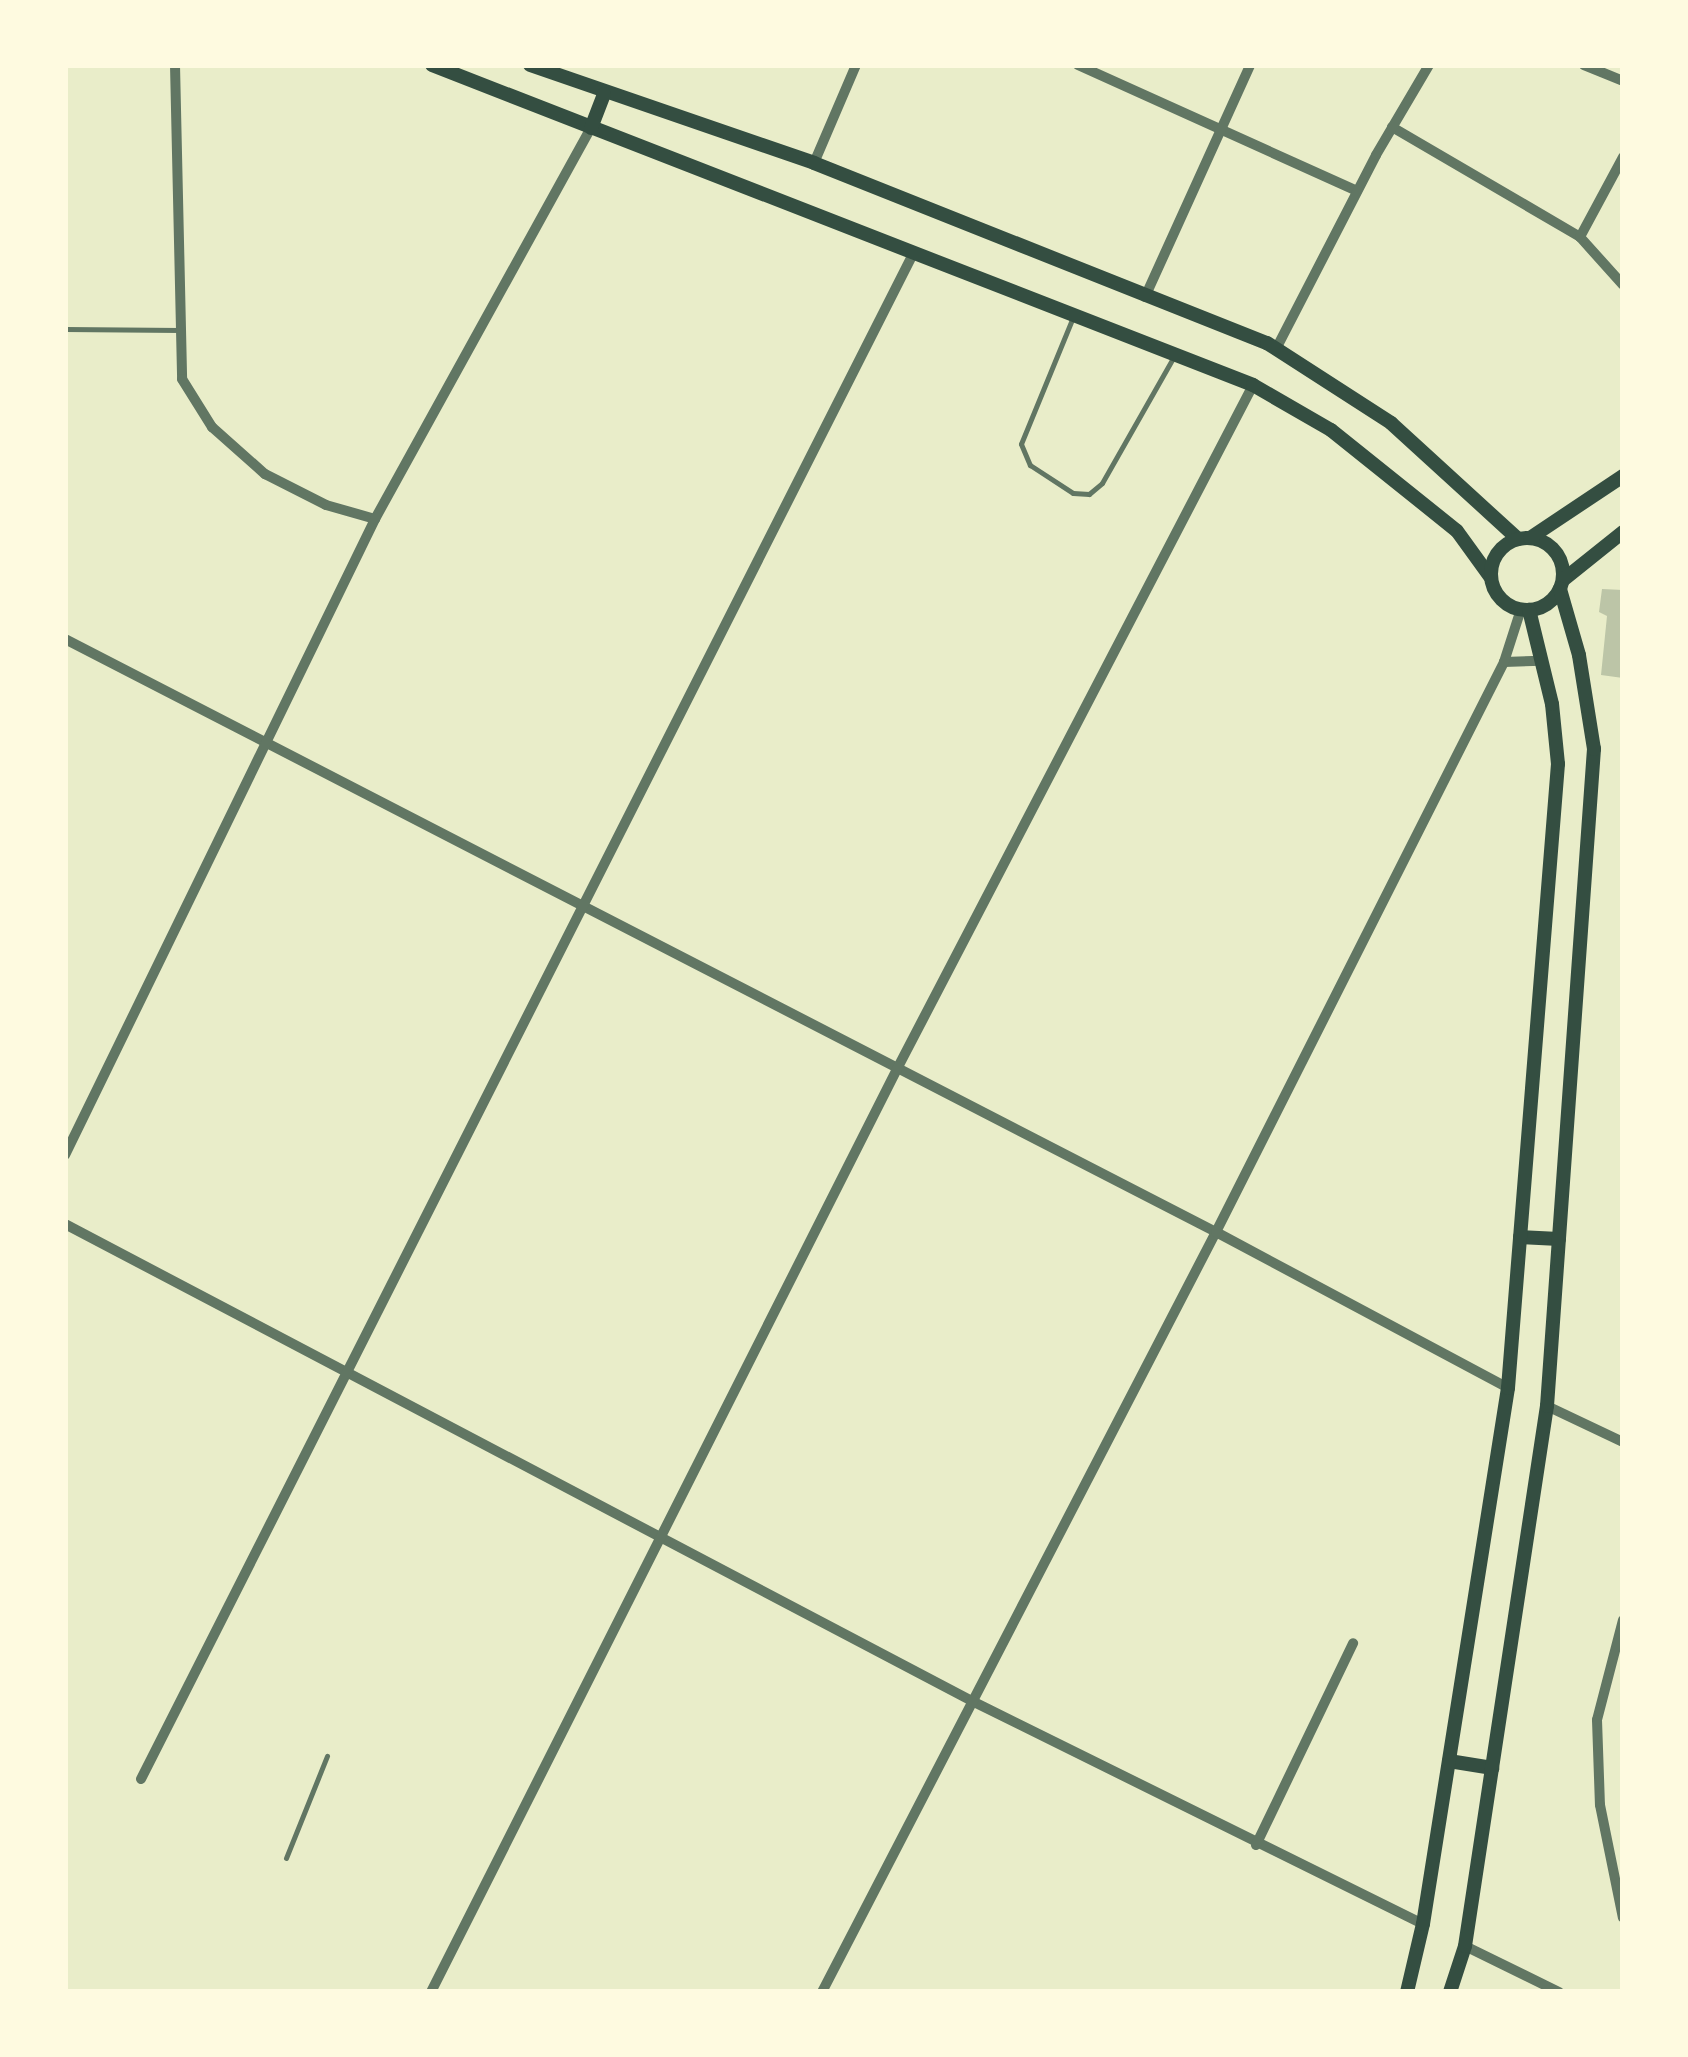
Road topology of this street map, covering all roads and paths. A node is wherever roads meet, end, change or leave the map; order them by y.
1 (175, 65) edge
2 (432, 65) edge
3 (530, 65) edge
4 (856, 65) edge
5 (1078, 65) edge
6 (1250, 65) edge
7 (1429, 65) edge
8 (1584, 65) edge
9 (1623, 82) edge
10 (604, 94) junction
11 (1392, 127) junction
12 (591, 128) junction
13 (1221, 130) junction
14 (1623, 158) edge
15 (814, 163) junction
16 (1357, 191) junction
17 (1580, 237) junction
18 (914, 252) junction
19 (1623, 285) edge
20 (1145, 297) junction
21 (1074, 314) junction
22 (65, 329) edge
23 (180, 330) junction
24 (1276, 349) junction
25 (1175, 354) junction
26 (1254, 385) junction
27 (1623, 476) edge
28 (375, 519) junction
29 (1623, 532) edge
30 (1524, 538) junction
31 (1491, 578) junction
32 (1562, 584) junction
33 (1525, 610) junction
34 (65, 639) edge
35 (1541, 661) junction
36 (1504, 662) junction
37 (267, 743) junction
38 (583, 904) junction
39 (897, 1069) junction
40 (65, 1155) edge
41 (65, 1224) edge
42 (1216, 1232) junction
43 (1520, 1236) junction
44 (1559, 1239) junction
45 (348, 1375) junction
46 (1508, 1388) junction
47 (1547, 1406) junction
48 (1623, 1442) edge
49 (658, 1536) junction
50 (1623, 1620) edge
51 (1353, 1643) dead end
52 (972, 1701) junction
53 (327, 1756) dead end
54 (1449, 1761) junction
55 (1492, 1768) junction
56 (141, 1779) dead end
57 (1256, 1845) junction
58 (286, 1858) dead end
59 (1623, 1918) edge
60 (1423, 1924) junction
61 (1465, 1946) junction
62 (431, 1992) edge
63 (822, 1992) edge
64 (1407, 1992) edge
65 (1450, 1992) edge
66 (1559, 1992) edge

1 - 23 street
2 - 12 main road
3 - 10 main road
4 - 15 street
5 - 13 street
6 - 13 street
7 - 11 street
8 - 9 street
10 - 12 main road
10 - 15 main road
11 - 16 street
11 - 17 street
12 - 18 main road
12 - 28 street
13 - 16 street
13 - 20 street
14 - 17 street
15 - 20 main road
16 - 24 street
17 - 19 street
18 - 21 main road
18 - 38 street
20 - 24 main road
21 - 25 main road
21 - 25 lane
22 - 23 lane
23 - 28 street
24 - 30 main road
25 - 26 main road
26 - 31 main road
26 - 39 street
27 - 30 main road
28 - 37 street
29 - 32 main road
30 - 31 main road
30 - 32 main road
31 - 33 main road
32 - 33 main road
32 - 44 main road
33 - 35 main road
33 - 36 street
34 - 37 street
35 - 36 street
35 - 43 main road
36 - 42 street
37 - 38 street
37 - 40 street
38 - 39 street
38 - 45 street
39 - 42 street
39 - 49 street
41 - 45 street
42 - 46 street
42 - 52 street
43 - 44 main road
43 - 46 main road
44 - 47 main road
45 - 49 street
45 - 56 street
46 - 54 main road
47 - 48 street
47 - 55 main road
49 - 52 street
49 - 62 street
50 - 59 street
51 - 57 street
52 - 57 street
52 - 63 street
53 - 58 lane
54 - 55 main road
54 - 60 main road
55 - 61 main road
57 - 60 street
60 - 64 main road
61 - 65 main road
61 - 66 street

